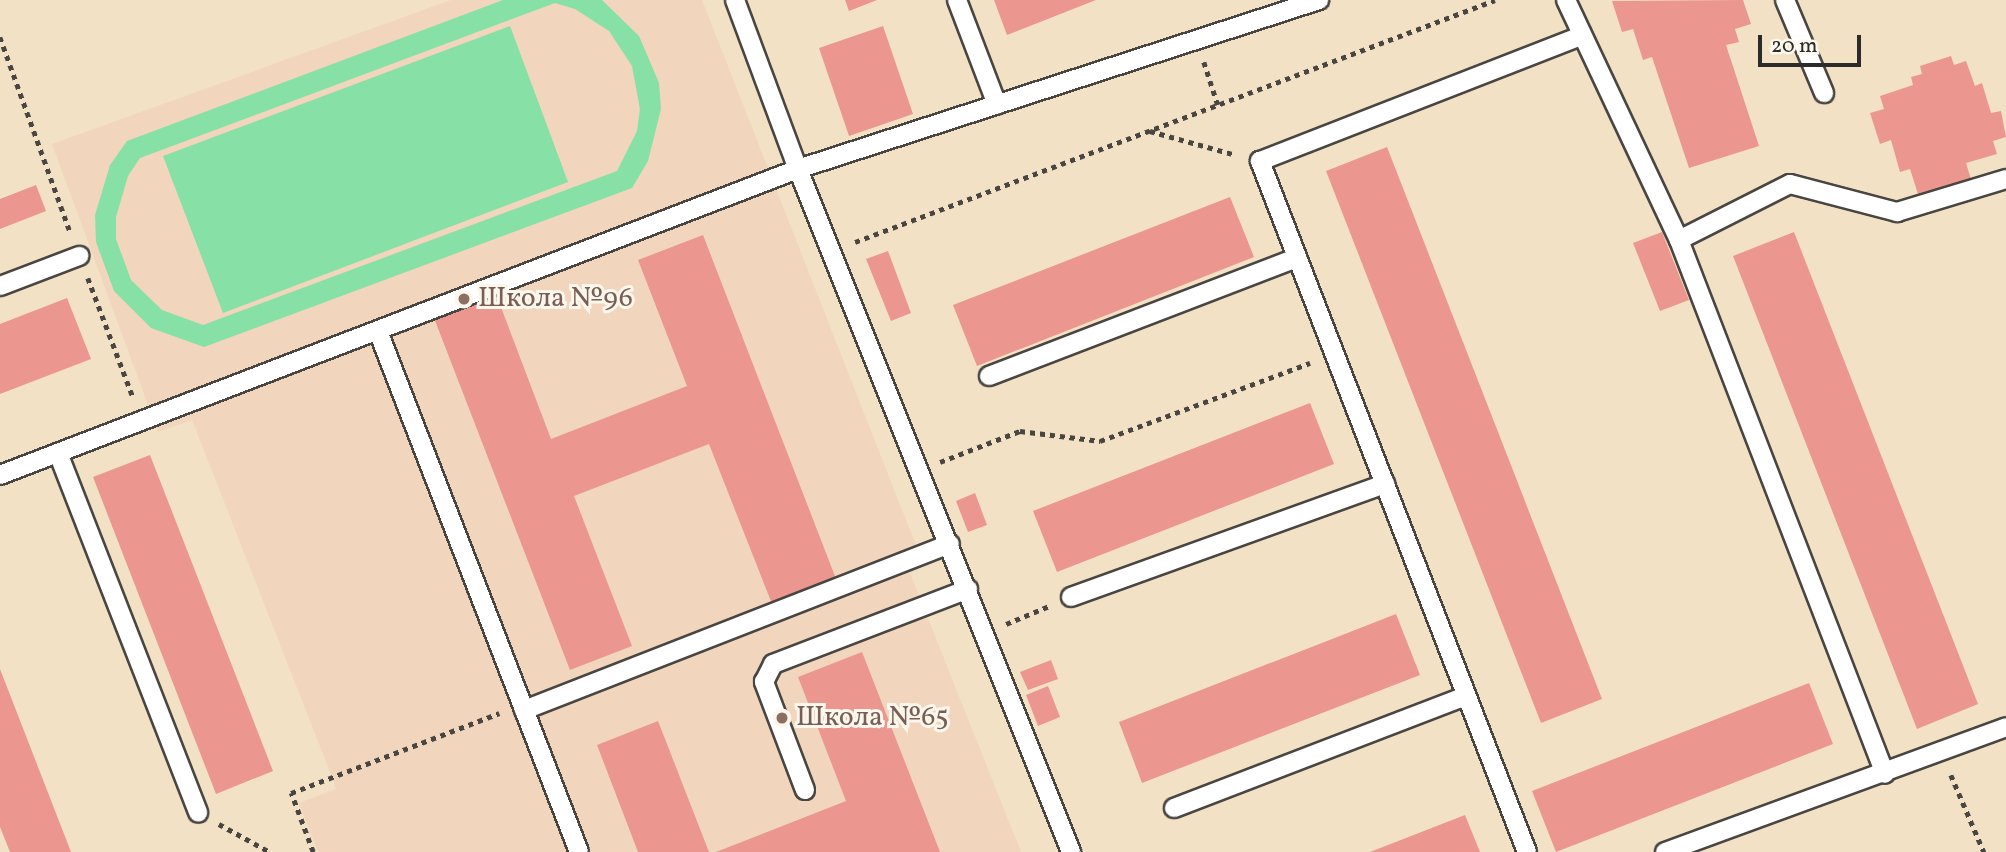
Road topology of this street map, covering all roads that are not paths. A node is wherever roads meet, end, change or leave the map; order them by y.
1 (734, 0) edge
2 (957, 0) edge
3 (1319, 0) edge
4 (1566, 0) edge
5 (1785, 0) edge
6 (1581, 36) junction
7 (1824, 93) dead end
8 (997, 105) junction
9 (798, 169) junction
10 (2006, 179) edge
11 (1679, 240) junction
12 (79, 256) dead end
13 (1297, 258) junction
14 (0, 286) edge
15 (378, 331) junction
16 (989, 376) dead end
17 (58, 453) junction
18 (0, 475) edge
19 (1385, 484) junction
20 (950, 544) junction
21 (968, 589) junction
22 (1071, 597) road end
23 (1466, 696) junction
24 (524, 710) junction
25 (2006, 727) edge
26 (1885, 774) junction
27 (805, 790) dead end
28 (1174, 808) dead end
29 (198, 813) road end
30 (579, 852) edge
31 (1072, 852) edge
32 (1527, 852) edge
33 (1665, 852) edge

1 - 9 lane
2 - 8 lane
3 - 8 lane
4 - 6 lane
5 - 7 lane
6 - 11 lane
6 - 13 lane
8 - 9 lane
9 - 15 lane
9 - 20 lane
10 - 11 lane
11 - 26 lane
12 - 14 lane
13 - 16 lane
13 - 19 lane
15 - 17 lane
15 - 24 lane
17 - 18 lane
17 - 29 lane
19 - 22 lane
19 - 23 lane
20 - 21 lane
20 - 24 lane
21 - 27 lane
21 - 31 lane
23 - 28 lane
23 - 32 lane
24 - 30 lane
25 - 26 lane
26 - 33 lane

